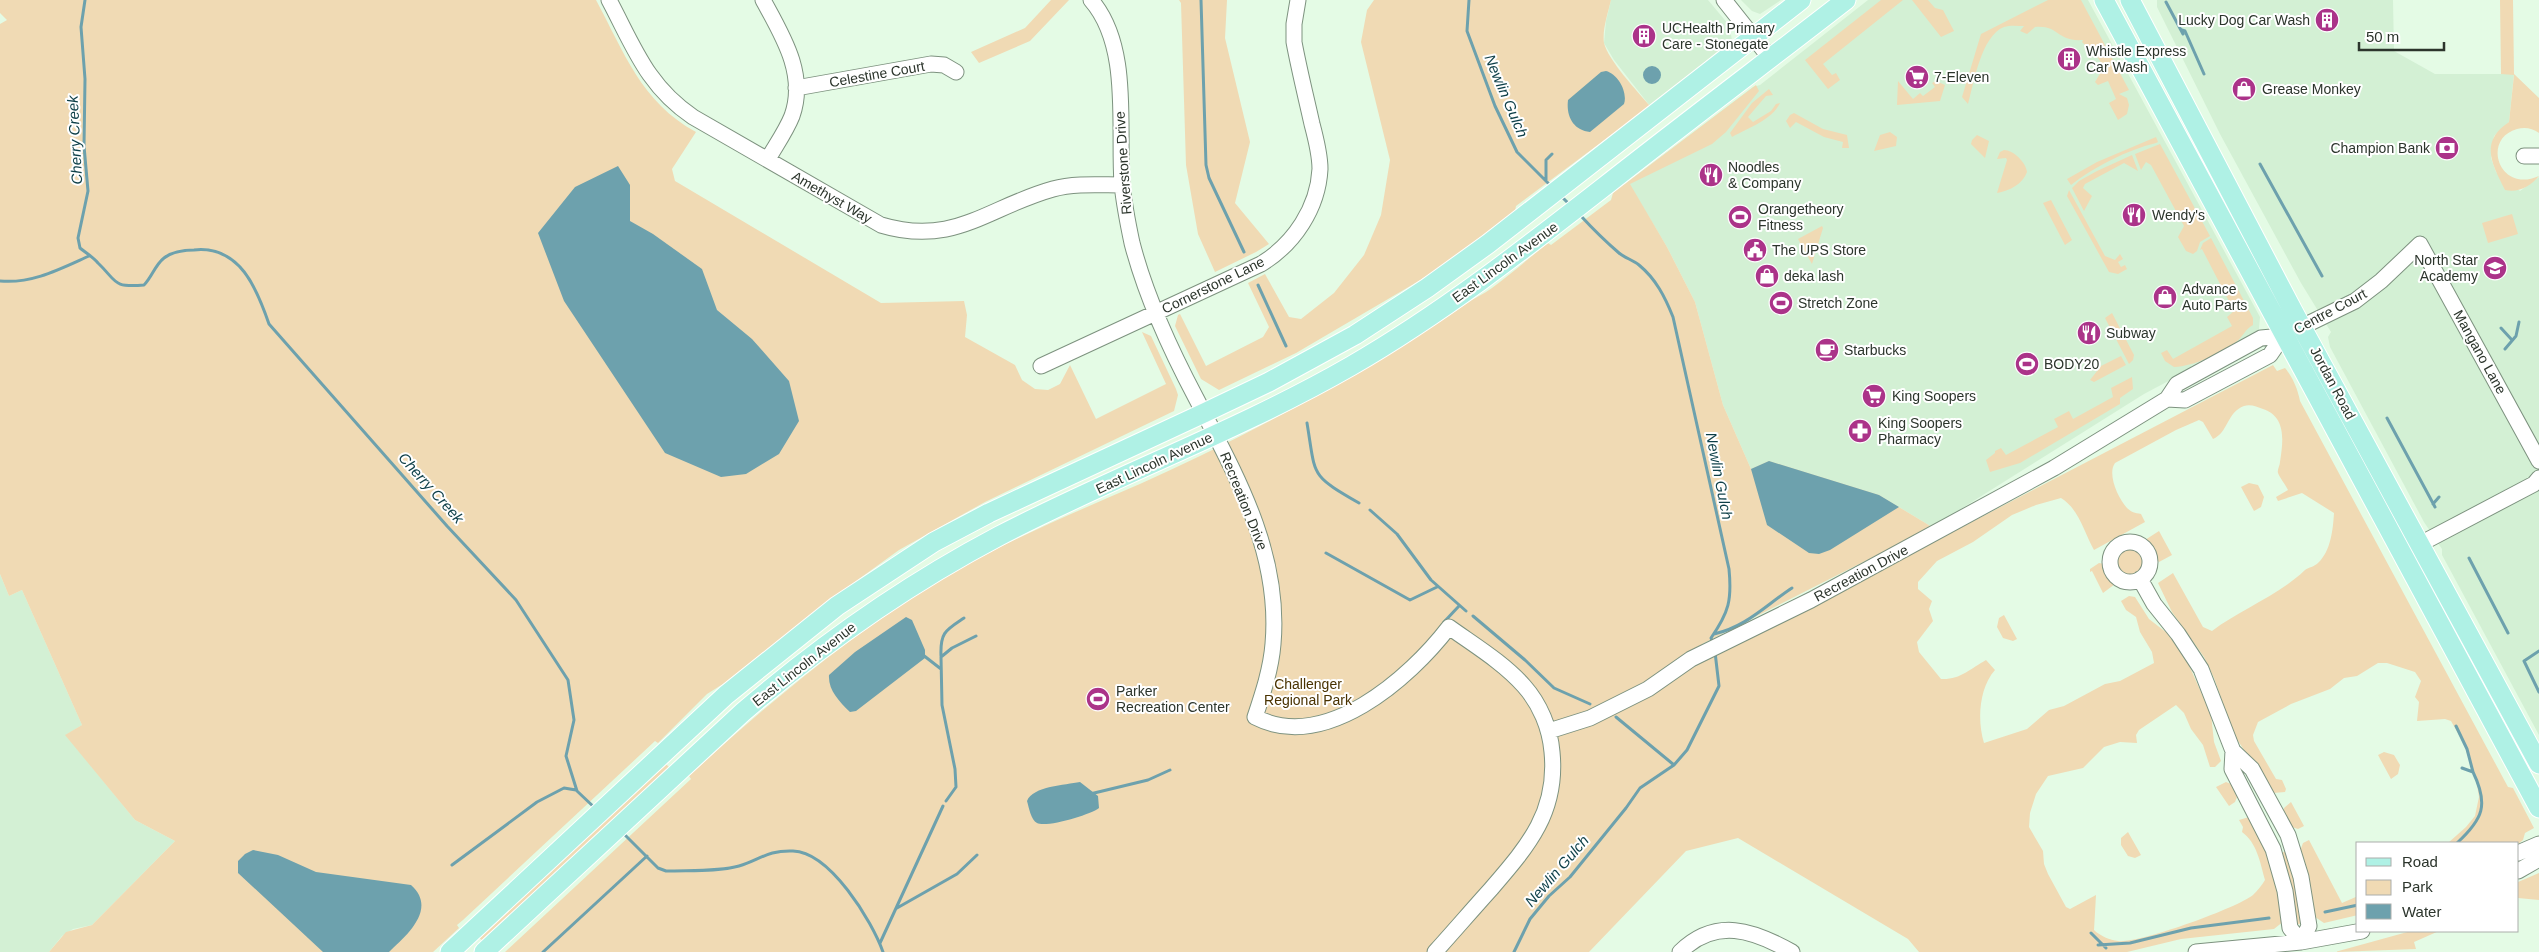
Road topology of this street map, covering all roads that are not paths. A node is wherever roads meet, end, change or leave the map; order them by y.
1 (609, 0) edge
2 (763, 0) edge
3 (1091, 0) edge
4 (1298, 0) edge
5 (1724, 0) edge
6 (1801, 0) edge
7 (1846, 0) edge
8 (2104, 0) edge
9 (2130, 0) edge
10 (1754, 37) junction
11 (1770, 58) junction
12 (956, 72) dead end
13 (796, 88) junction
14 (768, 159) junction
15 (1122, 185) junction
16 (2420, 244) joint
17 (1156, 313) junction
18 (2303, 327) junction
19 (2284, 336) junction
20 (1041, 366) dead end
21 (1204, 413) junction
22 (1215, 434) junction
23 (2539, 461) edge
24 (2539, 478) edge
25 (2420, 544) junction
26 (2140, 579) dead end
27 (1549, 731) junction
28 (2539, 764) edge
29 (2539, 808) edge
30 (2539, 844) edge
31 (2519, 853) edge
32 (2539, 860) edge
33 (2519, 870) edge
34 (2356, 932) edge
35 (2301, 942) junction
36 (450, 952) edge
37 (484, 952) edge
38 (1435, 952) edge
39 (1680, 952) edge
40 (1792, 952) edge
41 (2196, 952) edge

1 - 14 street, Amethyst Way
2 - 13 street
3 - 15 street, Riverstone Drive
4 - 17 street, Cornerstone Lane
5 - 10 street
6 - 10 main road, East Lincoln Avenue
7 - 11 main road, East Lincoln Avenue
8 - 19 main road, Jordan Road
9 - 18 main road, Jordan Road
10 - 11 street
10 - 21 main road, East Lincoln Avenue
11 - 22 main road, East Lincoln Avenue
12 - 13 street, Celestine Court
13 - 14 street
14 - 15 street, Amethyst Way
15 - 17 street, Riverstone Drive
16 - 18 street, Centre Court
16 - 23 street, Mangano Lane
17 - 20 street, Cornerstone Lane
17 - 21 street, Riverstone Drive
18 - 19 street, Centre Court
18 - 25 main road, Jordan Road
19 - 27 street, Recreation Drive
19 - 29 main road, Jordan Road
21 - 22 street, Riverstone Drive
21 - 36 main road, East Lincoln Avenue
22 - 27 street, Recreation Drive
22 - 37 main road, East Lincoln Avenue
24 - 25 street
25 - 28 main road, Jordan Road
26 - 35 street
27 - 38 street
30 - 31 street
32 - 33 street
34 - 35 street
35 - 41 street
39 - 40 street

